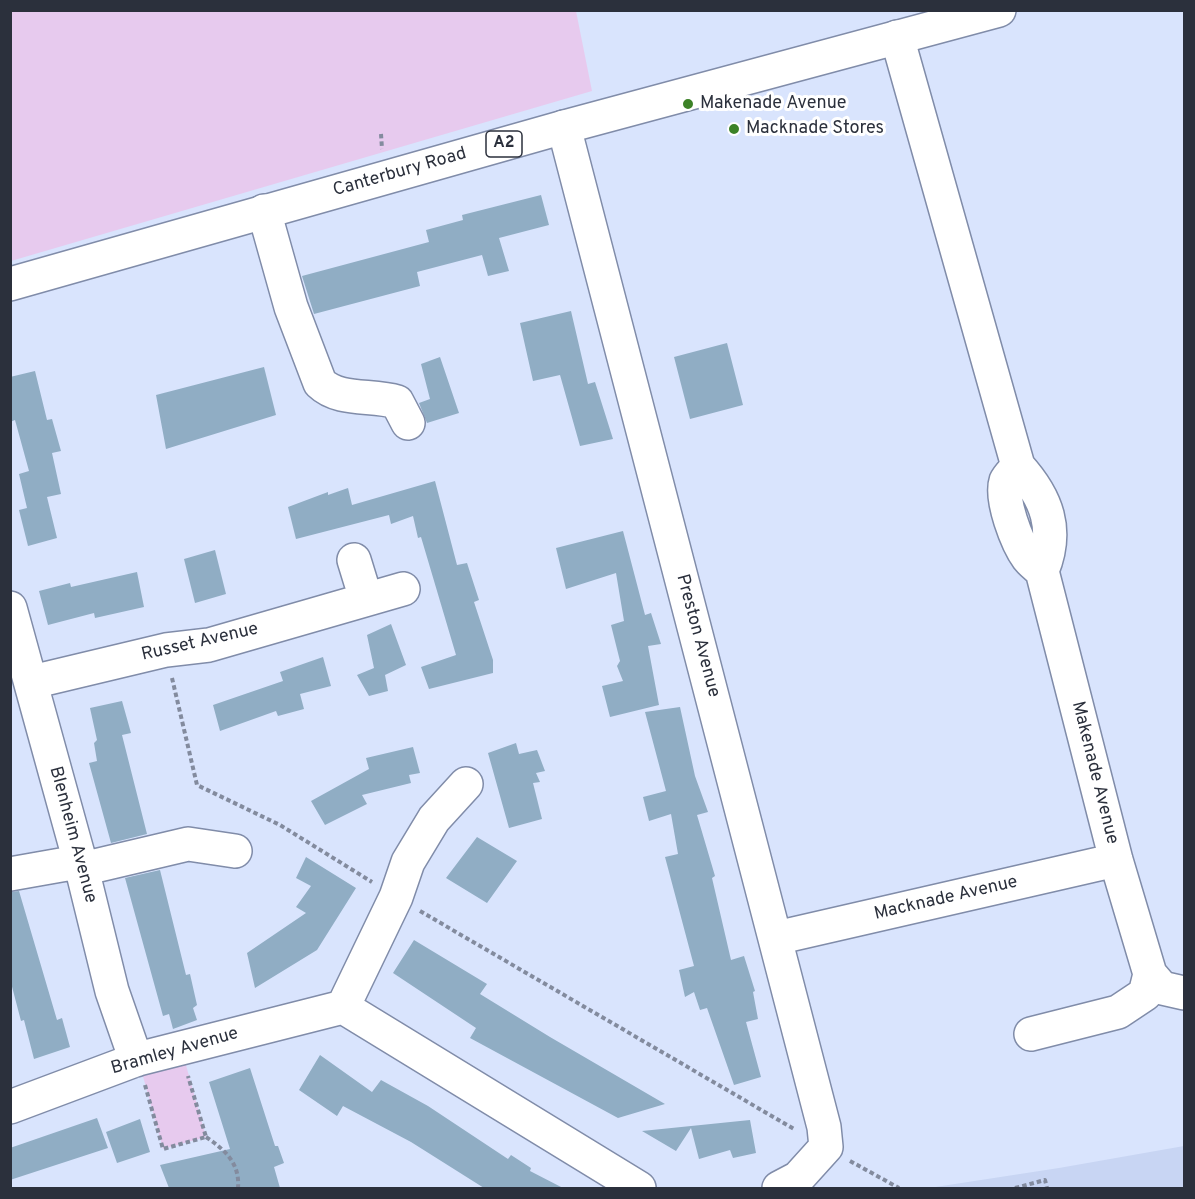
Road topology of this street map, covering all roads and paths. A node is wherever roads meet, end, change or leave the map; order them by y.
1 (999, 10) edge
2 (897, 38) junction
3 (564, 127) junction
4 (264, 211) junction
5 (10, 284) edge
6 (408, 423) dead end
7 (354, 560) dead end
8 (403, 589) dead end
9 (366, 599) junction
10 (10, 608) edge
11 (166, 650) junction
12 (32, 682) junction
13 (466, 784) dead end
14 (235, 851) dead end
15 (1116, 860) junction
16 (80, 866) junction
17 (10, 874) edge
18 (396, 897) junction
19 (776, 938) junction
20 (1150, 974) junction
21 (1185, 993) edge
22 (343, 1007) junction
23 (1031, 1034) dead end
24 (181, 1049) junction
25 (137, 1060) junction
26 (10, 1107) edge
27 (206, 1137) junction
28 (826, 1147) junction
29 (238, 1188) edge
30 (639, 1188) edge
31 (779, 1188) edge
32 (899, 1188) edge
33 (1015, 1188) edge
34 (1047, 1188) edge

1 - 2 street, Canterbury Road / A2
2 - 3 street, Canterbury Road / A2
2 - 15 street, Makenade Avenue
3 - 4 street, Canterbury Road / A2
3 - 19 street, Preston Avenue
4 - 5 street, Canterbury Road / A2
4 - 6 street
7 - 9 street
8 - 9 street, Russet Avenue
9 - 11 street, Russet Avenue
10 - 12 street, Blenheim Avenue
11 - 12 street, Russet Avenue
11 - 18 path
12 - 16 street, Blenheim Avenue
13 - 18 street
14 - 16 street
15 - 19 street, Macknade Avenue
15 - 20 street, Makenade Avenue
16 - 17 street
16 - 25 street, Blenheim Avenue
18 - 22 street
18 - 28 path
19 - 28 street, Preston Avenue
20 - 21 street
20 - 23 street
22 - 24 street, Bramley Avenue
22 - 30 street
24 - 25 street, Bramley Avenue
24 - 27 path
25 - 26 street, Bramley Avenue
25 - 27 path
27 - 29 path
28 - 31 street
28 - 32 path
33 - 34 path

